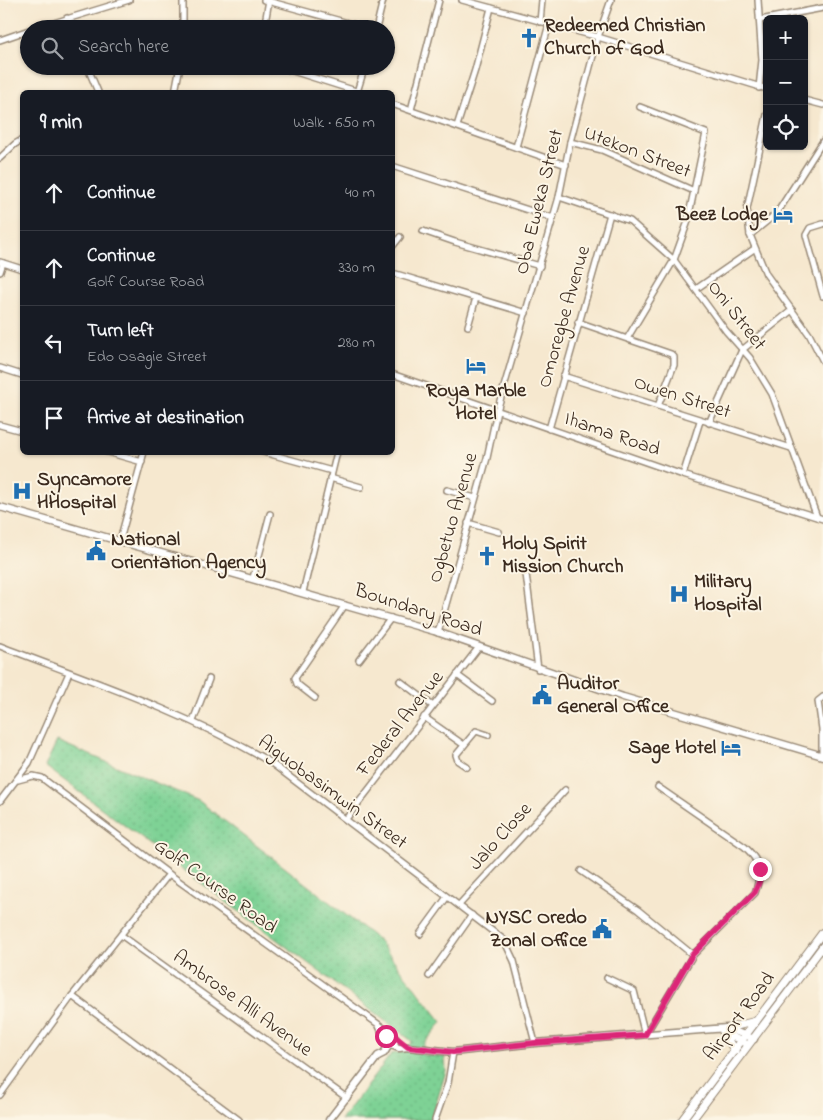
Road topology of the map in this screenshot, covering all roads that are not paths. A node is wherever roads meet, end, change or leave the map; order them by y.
1 (129, 0) edge
2 (183, 0) edge
3 (267, 0) edge
4 (383, 0) edge
5 (440, 0) edge
6 (462, 0) edge
7 (542, 0) edge
8 (611, 0) edge
9 (758, 0) edge
10 (469, 1) edge
11 (491, 8) junction
12 (823, 8) edge
13 (67, 18) joint
14 (61, 20) edge
15 (183, 20) edge
16 (265, 20) edge
17 (338, 20) edge
18 (378, 20) edge
19 (760, 20) junction
20 (540, 22) junction
21 (549, 24) junction
22 (20, 33) edge
23 (598, 36) junction
24 (0, 40) edge
25 (91, 75) edge
26 (179, 75) edge
27 (305, 75) edge
28 (363, 75) edge
29 (759, 88) junction
30 (763, 88) edge
31 (97, 90) edge
32 (176, 90) edge
33 (352, 90) edge
34 (359, 90) edge
35 (808, 101) edge
36 (395, 105) edge
37 (823, 105) edge
38 (640, 107) dead end
39 (410, 110) junction
40 (456, 126) junction
41 (763, 134) edge
42 (20, 141) edge
43 (823, 141) edge
44 (570, 142) junction
45 (516, 147) junction
46 (0, 158) edge
47 (566, 165) junction
48 (395, 167) edge
49 (694, 191) junction
50 (559, 197) junction
51 (610, 214) junction
52 (552, 218) junction
53 (823, 224) edge
54 (422, 231) dead end
55 (750, 235) junction
56 (400, 237) dead end
57 (395, 243) edge
58 (754, 249) junction
59 (674, 260) junction
60 (1, 263) edge
61 (540, 266) junction
62 (20, 268) edge
63 (0, 272) edge
64 (396, 274) dead end
65 (696, 289) junction
66 (823, 296) edge
67 (476, 298) junction
68 (792, 310) junction
69 (526, 313) junction
70 (578, 322) junction
71 (468, 326) dead end
72 (628, 338) junction
73 (742, 350) junction
74 (823, 361) edge
75 (0, 368) edge
76 (20, 374) edge
77 (395, 375) edge
78 (563, 376) junction
79 (658, 406) junction
80 (497, 411) junction
81 (700, 420) junction
82 (709, 423) junction
83 (0, 425) edge
84 (549, 429) junction
85 (20, 430) edge
86 (792, 448) junction
87 (118, 455) edge
88 (143, 455) edge
89 (274, 455) edge
90 (335, 455) edge
91 (142, 462) junction
92 (332, 471) junction
93 (683, 475) junction
94 (330, 478) junction
95 (361, 487) dead end
96 (446, 490) dead end
97 (475, 498) junction
98 (0, 507) edge
99 (270, 514) dead end
100 (817, 517) junction
101 (823, 520) edge
102 (468, 523) junction
103 (499, 532) dead end
104 (120, 540) junction
105 (526, 574) dead end
106 (253, 578) junction
107 (302, 592) junction
108 (345, 605) junction
109 (391, 618) junction
110 (438, 633) junction
111 (0, 646) edge
112 (479, 646) junction
113 (359, 660) dead end
114 (538, 669) junction
115 (69, 673) junction
116 (457, 675) junction
117 (209, 679) dead end
118 (400, 681) dead end
119 (823, 697) edge
120 (315, 698) dead end
121 (492, 701) dead end
122 (433, 706) junction
123 (424, 717) junction
124 (193, 721) junction
125 (488, 736) dead end
126 (464, 745) junction
127 (823, 756) edge
128 (30, 763) junction
129 (467, 767) dead end
130 (33, 776) junction
131 (18, 780) junction
132 (658, 787) dead end
133 (565, 790) dead end
134 (0, 801) edge
135 (346, 819) junction
136 (580, 871) dead end
137 (169, 874) junction
138 (447, 897) junction
139 (459, 906) junction
140 (472, 915) junction
141 (823, 932) edge
142 (420, 934) dead end
143 (120, 935) junction
144 (823, 946) edge
145 (692, 955) junction
146 (429, 976) dead end
147 (607, 978) dead end
148 (72, 996) junction
149 (756, 1021) junction
150 (379, 1026) junction
151 (723, 1030) junction
152 (645, 1035) junction
153 (747, 1035) junction
154 (394, 1036) junction
155 (754, 1039) junction
156 (741, 1042) junction
157 (387, 1043) junction
158 (535, 1043) junction
159 (749, 1045) junction
160 (408, 1047) junction
161 (735, 1051) junction
162 (453, 1052) junction
163 (0, 1095) edge
164 (347, 1098) junction
165 (239, 1120) edge
166 (330, 1120) edge
167 (435, 1120) edge
168 (682, 1120) edge
169 (692, 1120) edge

1 - 13 street
2 - 15 street
3 - 16 street
3 - 17 street
4 - 18 street
5 - 39 street
6 - 10 street
7 - 20 street
8 - 23 street, Oba Eweka Street
9 - 19 street
10 - 11 street
11 - 20 street
11 - 40 street
12 - 19 street
13 - 14 street
19 - 29 street
20 - 21 street
21 - 23 street
21 - 45 street
22 - 24 street
23 - 29 street
23 - 44 street, Oba Eweka Street
25 - 31 street
26 - 32 street
27 - 33 street
28 - 34 street
29 - 30 street
35 - 37 street
36 - 39 street
38 - 49 street
39 - 40 street
40 - 45 street
41 - 55 street
42 - 46 street
43 - 55 street
44 - 47 street, Oba Eweka Street
44 - 49 street, Utekon Street
45 - 47 street
47 - 50 street, Oba Eweka Street
48 - 52 street
49 - 59 street
50 - 51 street, Oni Street
50 - 52 street, Oba Eweka Street
51 - 59 street, Oni Street
51 - 70 street, Omoregbe Avenue
52 - 61 street, Oba Eweka Street
53 - 66 street
54 - 61 street
55 - 58 street
56 - 57 street
58 - 65 street
58 - 68 street
59 - 65 street, Oni Street
59 - 72 street
60 - 62 street
60 - 63 street
61 - 69 street, Oba Eweka Street
64 - 67 street
65 - 73 street, Oni Street
67 - 69 street
67 - 71 street
68 - 73 street
68 - 74 street
69 - 80 street, Oba Eweka Street
70 - 72 street
70 - 78 street, Omoregbe Avenue
72 - 79 street
73 - 82 street
73 - 86 street, Oni Street
75 - 76 street
77 - 80 street, Ihama Road
78 - 79 street, Owen Street
78 - 84 street, Omoregbe Avenue
79 - 81 street, Owen Street
80 - 84 street, Ihama Road
80 - 97 street, Ogbetuo Avenue
81 - 82 street, Owen Street
81 - 93 street
82 - 86 street, Owen Street
83 - 85 street
84 - 93 street, Ihama Road
86 - 100 street, Oni Street
87 - 91 street
88 - 91 street
89 - 92 street
90 - 92 street
91 - 104 street
92 - 94 street
93 - 100 street, Ihama Road
94 - 95 street
94 - 107 street
96 - 97 street
97 - 102 street, Ogbetuo Avenue
98 - 104 street, Boundary Road
99 - 106 street
100 - 101 street, Ihama Road
102 - 103 street
102 - 110 street, Ogbetuo Avenue
104 - 106 street, Boundary Road
105 - 114 street
106 - 107 street, Boundary Road
107 - 108 street, Boundary Road
108 - 109 street, Boundary Road
108 - 120 street
109 - 110 street, Boundary Road
109 - 113 street
110 - 112 street, Boundary Road
111 - 115 street, Aiguobasimwin Street
112 - 114 street, Boundary Road
112 - 116 street, Federal Avenue
114 - 127 street, Boundary Road
115 - 124 street, Aiguobasimwin Street
115 - 128 street
116 - 121 street
116 - 122 street, Federal Avenue
117 - 124 street
118 - 122 street
119 - 127 street
122 - 123 street, Federal Avenue
123 - 126 street
123 - 135 street, Federal Avenue
124 - 135 street, Aiguobasimwin Street
125 - 126 street
126 - 129 street
128 - 130 street
128 - 131 street
130 - 131 street
130 - 137 street, Golf Course Road
131 - 134 street
132 - 145 street
133 - 139 street, Jalo Close
135 - 138 street, Aiguobasimwin Street
136 - 145 street
137 - 143 street
137 - 150 street, Golf Course Road
138 - 139 street, Aiguobasimwin Street
138 - 142 street
139 - 140 street, Aiguobasimwin Street
140 - 146 street
140 - 158 street, Aiguobasimwin Street
141 - 149 main road, Airport Road
143 - 148 street
143 - 164 street, Ambrose Alli Avenue
144 - 155 main road, Airport Road
145 - 152 street
147 - 152 street
148 - 163 street
148 - 165 street
149 - 151 main road
149 - 153 main road, Airport Road
150 - 154 street
150 - 157 street, Golf Course Road
151 - 152 street
151 - 153 street
151 - 156 street
151 - 161 main road
152 - 158 street
153 - 155 street
153 - 156 main road, Airport Road
154 - 157 street
154 - 157 street
154 - 160 street
155 - 159 main road, Airport Road
156 - 159 street
156 - 161 main road, Airport Road
157 - 160 street
157 - 164 street
158 - 162 street
159 - 169 main road, Airport Road
160 - 162 street
161 - 168 main road, Airport Road
162 - 167 street
164 - 166 street

